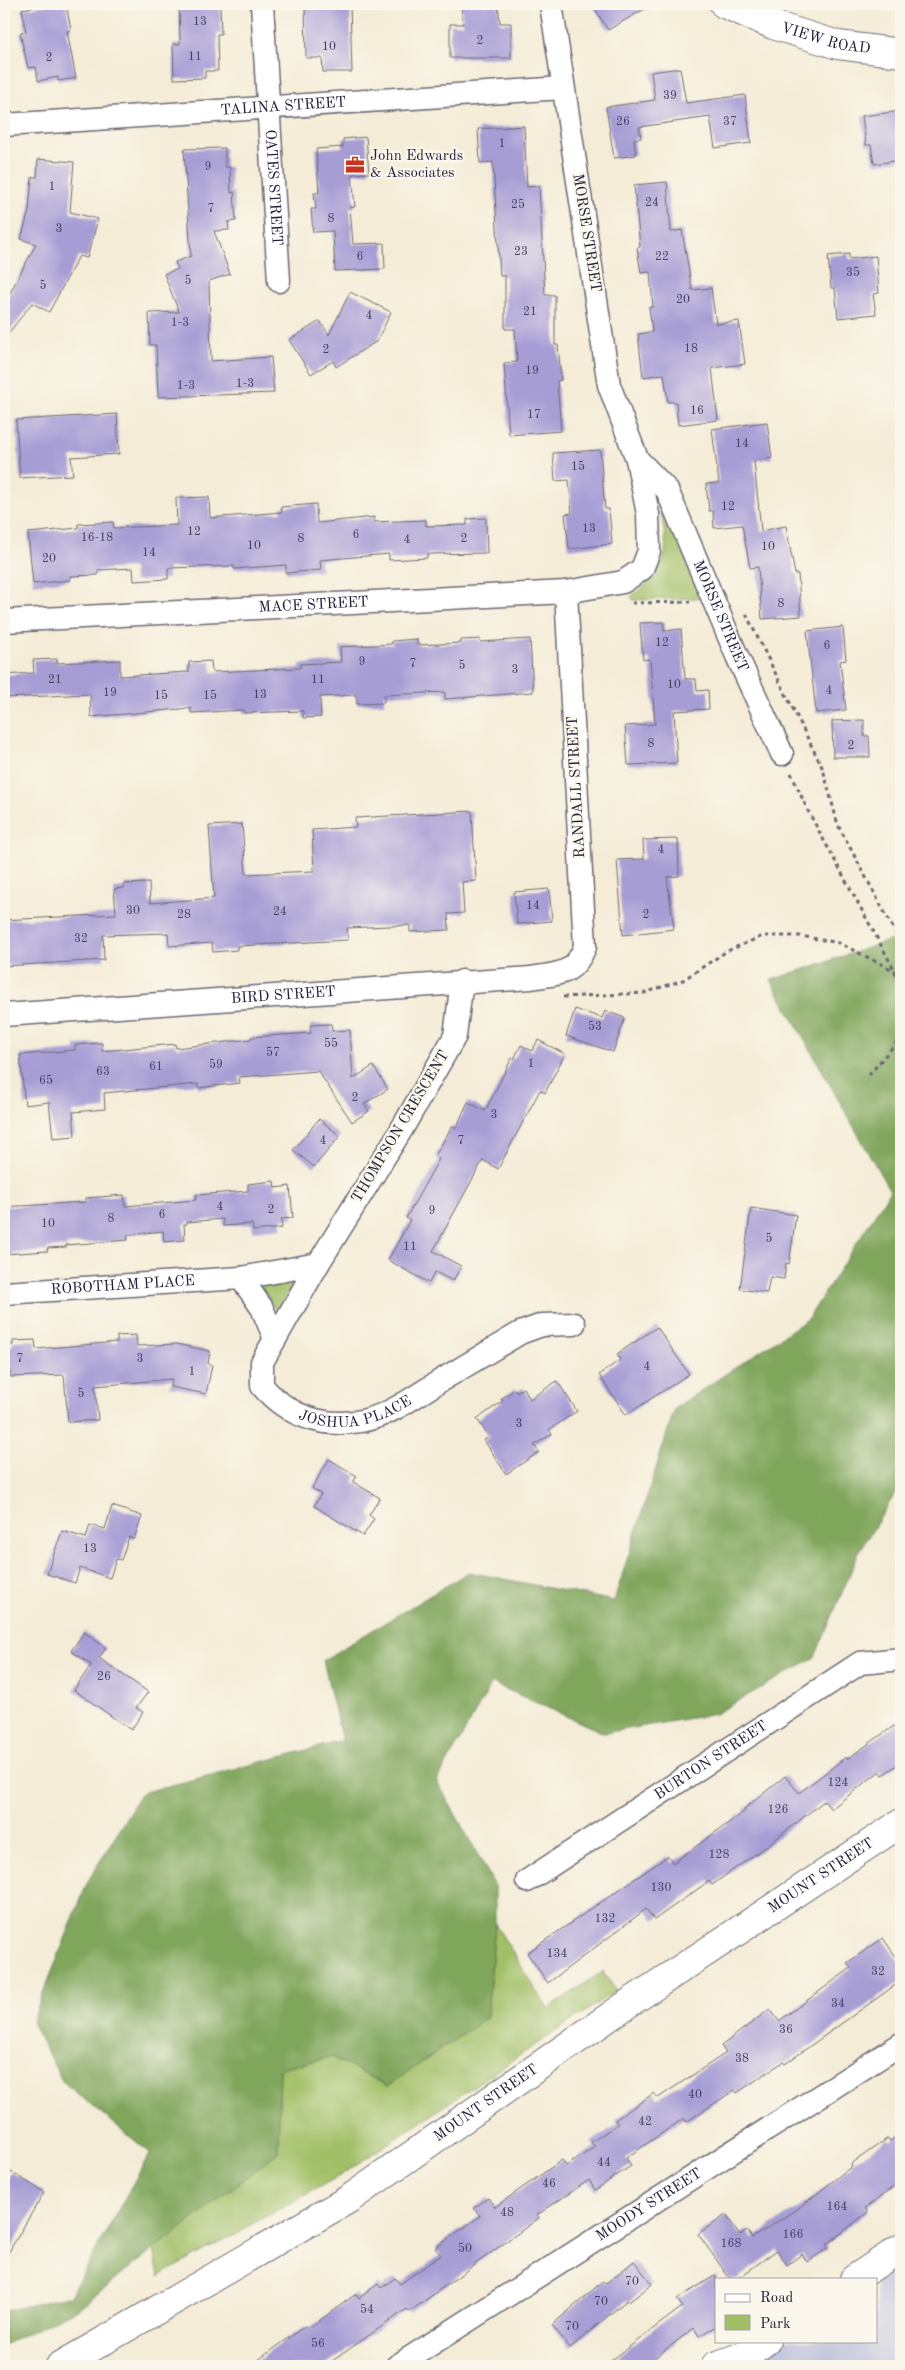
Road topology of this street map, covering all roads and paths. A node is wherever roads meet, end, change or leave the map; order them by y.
1 (262, 4) edge
2 (551, 4) edge
3 (724, 4) edge
4 (901, 53) edge
5 (563, 88) junction
6 (269, 107) junction
7 (4, 125) edge
8 (279, 281) dead end
9 (637, 459) junction
10 (623, 582) junction
11 (566, 592) junction
12 (714, 601) junction
13 (4, 621) edge
14 (782, 754) joint
15 (823, 769) dead end
16 (901, 943) edge
17 (896, 971) junction
18 (563, 972) joint
19 (901, 972) edge
20 (462, 982) junction
21 (901, 994) edge
22 (603, 996) dead end
23 (4, 1015) edge
24 (901, 1019) edge
25 (869, 1075) dead end
26 (318, 1264) junction
27 (241, 1278) junction
28 (4, 1293) edge
29 (574, 1324) dead end
30 (275, 1339) junction
31 (901, 1659) edge
32 (901, 1823) edge
33 (527, 1881) dead end
34 (901, 2044) edge
35 (901, 2248) edge
36 (856, 2278) edge
37 (765, 2342) edge
38 (60, 2366) edge
39 (398, 2366) edge
40 (715, 2366) edge

1 - 6 street, OATES STREET
2 - 5 street, MORSE STREET
3 - 4 main road, VIEW ROAD
5 - 6 street, TALINA STREET
5 - 9 street, MORSE STREET
6 - 7 street, TALINA STREET
6 - 8 street, OATES STREET
9 - 10 street, MORSE STREET
9 - 12 street, MORSE STREET
10 - 11 street, MACE STREET
10 - 12 path
11 - 13 street, MACE STREET
11 - 18 street, RANDALL STREET
12 - 14 street, MORSE STREET
14 - 17 path
15 - 16 path
17 - 19 path
17 - 21 path
17 - 22 path
18 - 20 street, BIRD STREET
20 - 23 street, BIRD STREET
20 - 26 street, THOMPSON CRESCENT
24 - 25 path
26 - 27 street, ROBOTHAM PLACE
26 - 30 street, JOSHUA PLACE
27 - 28 street, ROBOTHAM PLACE
27 - 30 street
29 - 30 street, JOSHUA PLACE
31 - 33 street, BURTON STREET
32 - 38 main road, MOUNT STREET
34 - 39 street, MOODY STREET
35 - 36 main road
37 - 40 main road

